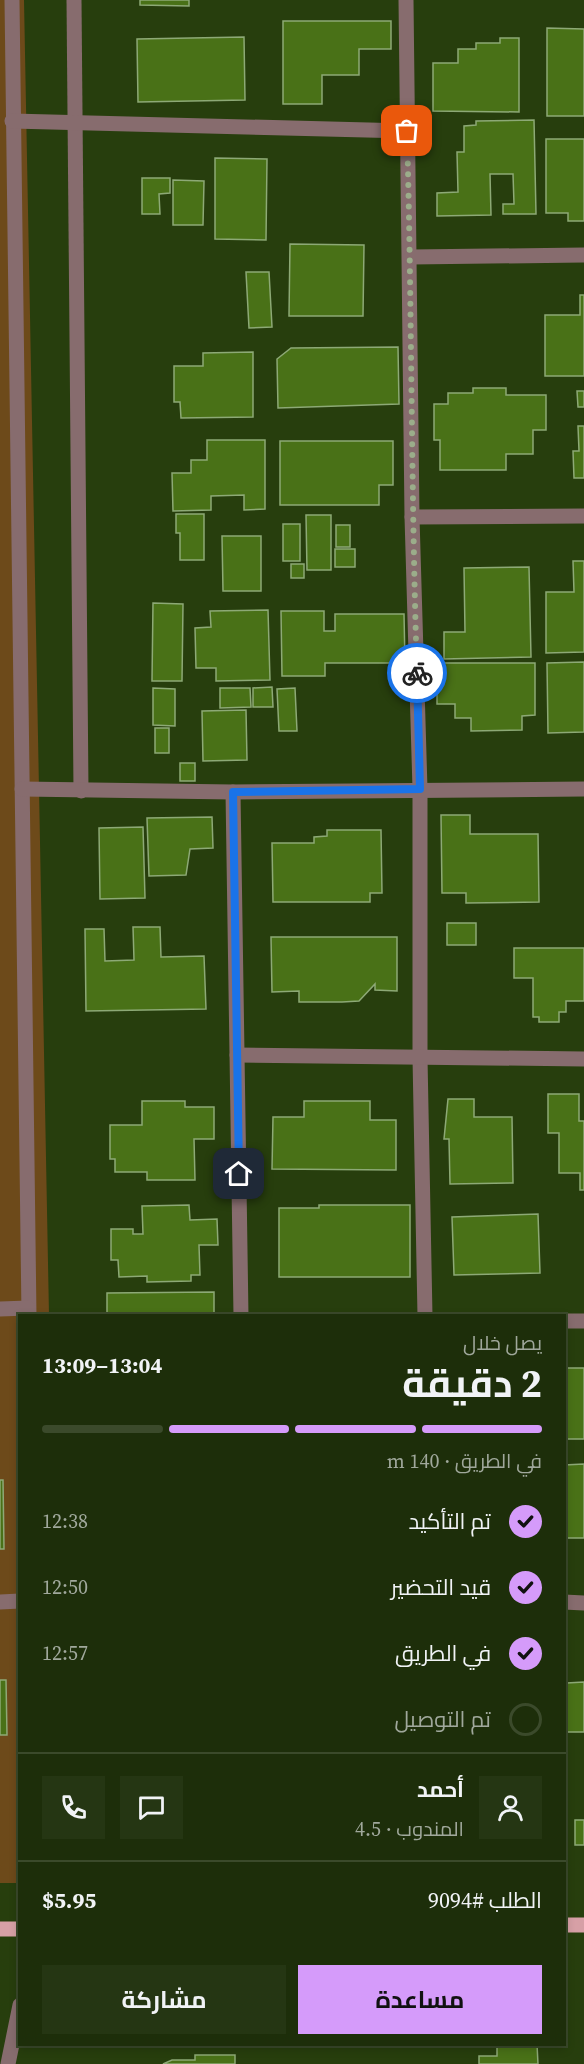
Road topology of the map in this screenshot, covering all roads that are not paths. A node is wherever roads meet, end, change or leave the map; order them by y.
1 (12, 0) edge
2 (74, 0) edge
3 (406, 0) edge
4 (12, 121) junction
5 (74, 122) junction
6 (407, 131) junction
7 (584, 255) edge
8 (411, 257) junction
9 (584, 516) edge
10 (412, 517) junction
11 (22, 789) junction
12 (420, 789) junction
13 (584, 789) edge
14 (81, 791) junction
15 (233, 792) junction
16 (237, 1055) junction
17 (420, 1058) junction
18 (584, 1059) edge
19 (0, 1309) edge
20 (29, 1312) edge
21 (241, 1314) edge
22 (425, 1314) edge
23 (566, 1321) edge
24 (584, 1321) edge
25 (18, 1601) edge
26 (0, 1602) edge
27 (566, 1602) edge
28 (584, 1603) edge
29 (584, 1925) edge
30 (566, 1926) edge
31 (0, 1929) edge
32 (18, 1929) edge
33 (18, 2015) edge
34 (8, 2064) edge

1 - 4 street
2 - 5 street
3 - 6 street
4 - 5 street
4 - 11 street
5 - 6 street
5 - 14 street
6 - 8 street
7 - 8 street
8 - 10 street
9 - 10 street
10 - 12 street
11 - 14 street
11 - 20 street
12 - 13 street
12 - 15 street
12 - 17 street
14 - 15 street
15 - 16 street
16 - 17 street
16 - 21 street
17 - 18 street
17 - 22 street
19 - 20 street
23 - 24 street
25 - 26 street
27 - 28 street
29 - 30 main road
31 - 32 main road
33 - 34 street

